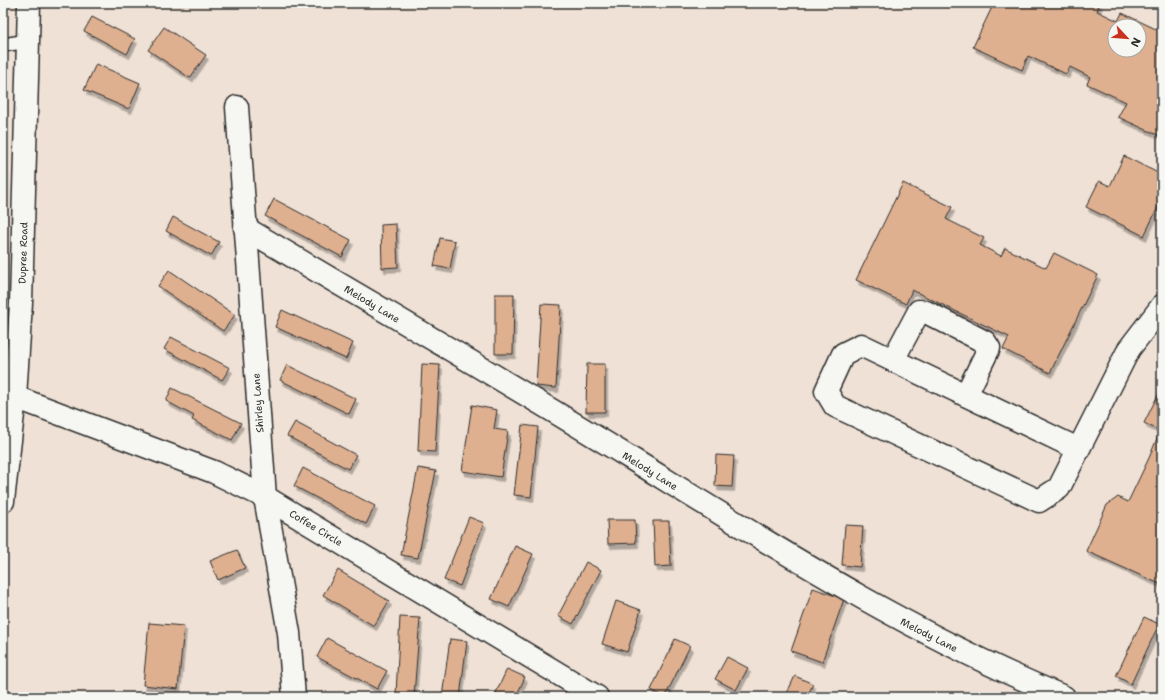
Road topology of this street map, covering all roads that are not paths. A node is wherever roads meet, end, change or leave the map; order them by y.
1 (29, 3) edge
2 (28, 41) junction
3 (3, 45) edge
4 (236, 107) dead end
5 (245, 228) junction
6 (1162, 306) edge
7 (893, 360) junction
8 (966, 395) junction
9 (15, 396) junction
10 (1078, 449) junction
11 (265, 498) junction
12 (3, 501) edge
13 (294, 697) edge
14 (597, 697) edge
15 (1064, 697) edge

1 - 2 street, Dupree Road
2 - 3 lane
2 - 9 street, Dupree Road
4 - 5 street, Shirley Lane
5 - 11 street, Shirley Lane
5 - 15 street, Melody Lane
6 - 10 street
7 - 8 street
7 - 8 street
7 - 10 street
8 - 10 street
9 - 11 street, Coffee Circle
9 - 12 street, Dupree Road
11 - 13 street, Shirley Lane
11 - 14 street, Coffee Circle

